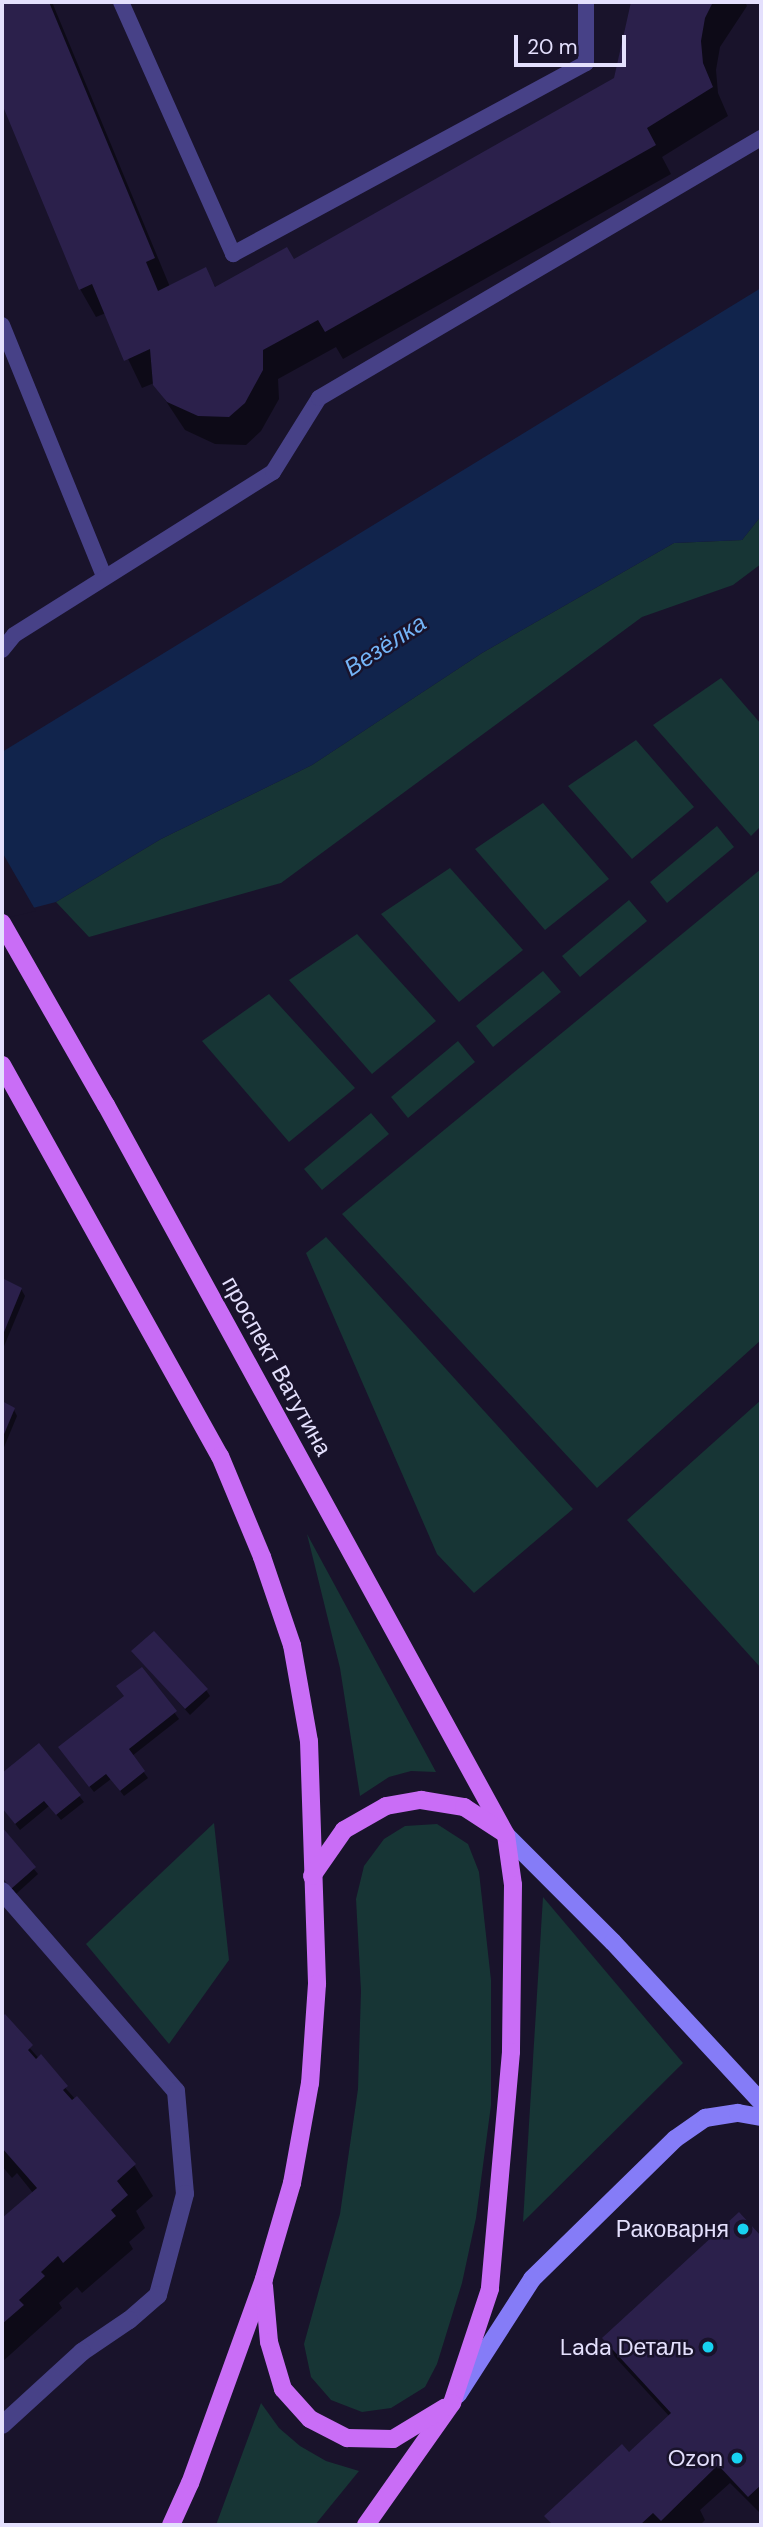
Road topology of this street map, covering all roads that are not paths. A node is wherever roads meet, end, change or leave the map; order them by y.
1 (121, 2) edge
2 (586, 2) edge
3 (761, 138) edge
4 (2, 325) edge
5 (104, 576) junction
6 (2, 650) edge
7 (2, 923) edge
8 (2, 1065) edge
9 (506, 1835) junction
10 (312, 1876) junction
11 (2, 1891) edge
12 (761, 2102) edge
13 (761, 2117) edge
14 (264, 2279) junction
15 (452, 2403) junction
16 (2, 2425) edge
17 (172, 2525) edge
18 (366, 2525) edge

1 - 2 lane
3 - 5 lane
4 - 5 lane
5 - 6 lane
7 - 9 main road, проспект Ватутина
8 - 10 main road
9 - 10 main road
9 - 12 street
9 - 15 main road
10 - 14 main road
11 - 16 street
13 - 15 street
14 - 15 main road
14 - 17 main road
15 - 18 main road

